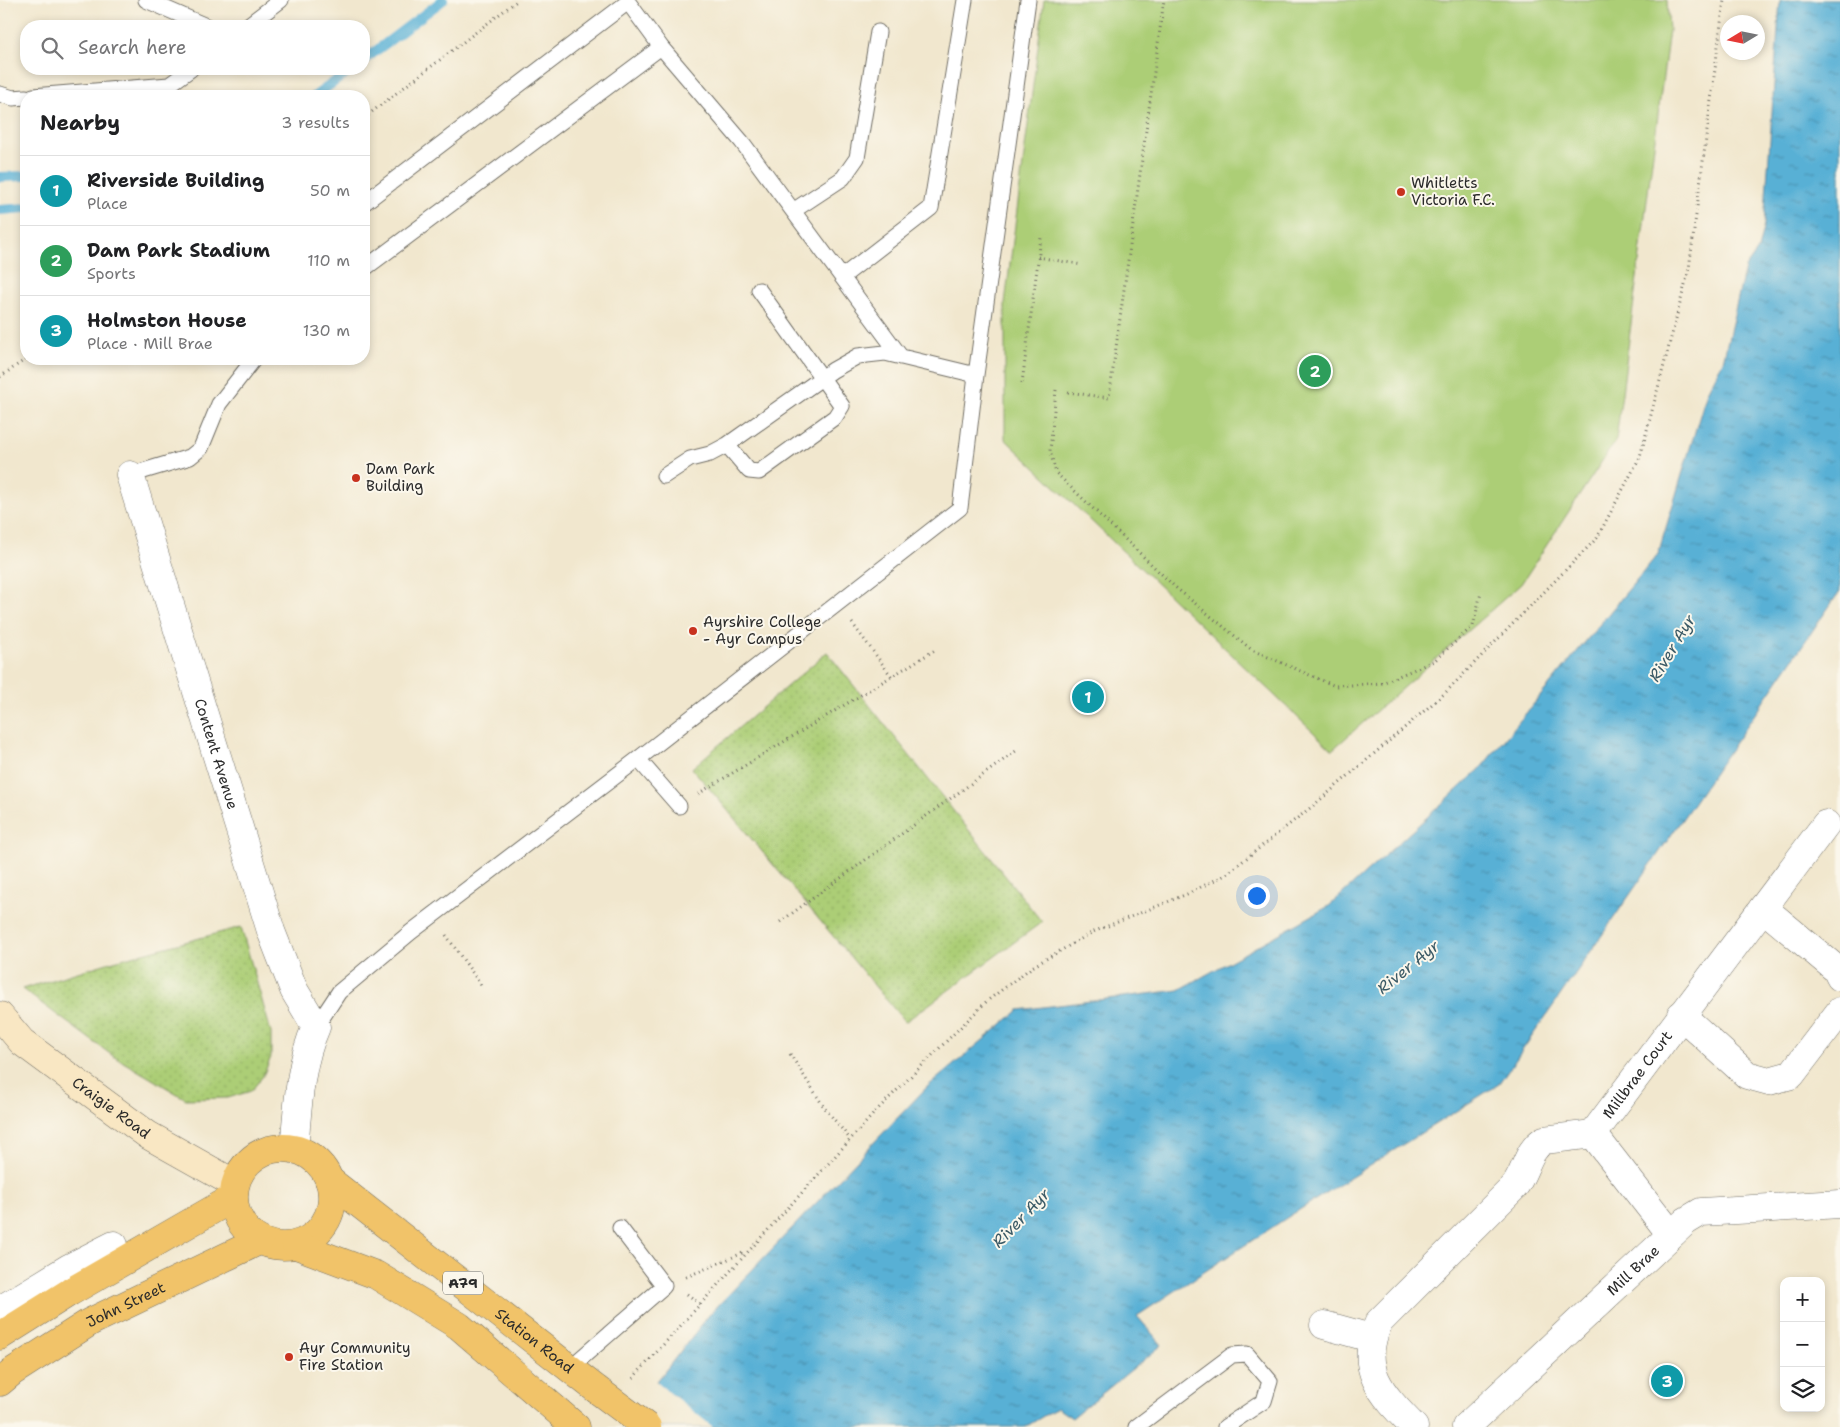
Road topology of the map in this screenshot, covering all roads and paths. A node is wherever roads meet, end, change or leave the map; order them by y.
1 (146, 0) edge
2 (281, 0) edge
3 (518, 0) edge
4 (965, 0) edge
5 (1028, 0) edge
6 (1164, 0) edge
7 (1724, 0) edge
8 (629, 1) edge
9 (192, 20) edge
10 (255, 20) edge
11 (878, 32) dead end
12 (662, 47) junction
13 (183, 75) edge
14 (108, 90) edge
15 (0, 94) edge
16 (20, 97) edge
17 (370, 113) edge
18 (370, 197) edge
19 (793, 211) junction
20 (1041, 238) dead end
21 (1038, 257) junction
22 (370, 265) edge
23 (1082, 265) dead end
24 (842, 277) junction
25 (759, 290) dead end
26 (901, 357) junction
27 (20, 363) edge
28 (249, 365) edge
29 (976, 375) junction
30 (0, 377) edge
31 (822, 378) junction
32 (1022, 383) dead end
33 (1056, 390) dead end
34 (1068, 392) dead end
35 (727, 445) junction
36 (130, 475) joint
37 (664, 476) dead end
38 (1481, 593) dead end
39 (844, 599) junction
40 (935, 650) dead end
41 (892, 677) junction
42 (1016, 751) dead end
43 (638, 759) junction
44 (678, 806) joint
45 (1826, 824) dead end
46 (1763, 908) junction
47 (432, 916) junction
48 (780, 922) dead end
49 (1840, 977) edge
50 (483, 988) dead end
51 (1840, 1011) edge
52 (1681, 1015) junction
53 (0, 1016) edge
54 (316, 1027) junction
55 (790, 1054) dead end
56 (1593, 1134) junction
57 (850, 1138) junction
58 (294, 1148) junction
59 (329, 1180) junction
60 (234, 1191) junction
61 (1840, 1204) edge
62 (620, 1228) dead end
63 (1670, 1233) junction
64 (259, 1241) junction
65 (114, 1245) dead end
66 (296, 1245) junction
67 (748, 1251) junction
68 (664, 1286) junction
69 (0, 1310) edge
70 (1324, 1325) dead end
71 (0, 1336) edge
72 (1371, 1338) junction
73 (571, 1367) junction
74 (0, 1382) edge
75 (628, 1384) dead end
76 (573, 1425) edge
77 (647, 1427) edge
78 (1136, 1427) edge
79 (1225, 1427) edge
80 (1414, 1427) edge
81 (1466, 1427) edge

1 - 9 lane
2 - 10 lane
3 - 17 path
4 - 24 lane
5 - 29 lane
6 - 34 path
7 - 57 path
8 - 12 lane
8 - 18 lane
11 - 19 lane
12 - 19 lane
12 - 22 lane
13 - 14 lane
15 - 16 lane
19 - 24 lane
20 - 21 path
21 - 23 path
21 - 32 path
24 - 26 lane
25 - 31 lane
26 - 29 lane
26 - 31 lane
27 - 30 path
28 - 36 lane
29 - 39 lane
31 - 35 lane
31 - 35 lane
33 - 38 path
35 - 37 lane
36 - 54 street, Content Avenue
39 - 41 path
39 - 43 lane
40 - 41 path
41 - 44 path
42 - 48 path
43 - 44 lane
43 - 47 lane
45 - 46 street, Millbrae Court
46 - 49 street
46 - 52 street, Millbrae Court
47 - 50 path
47 - 54 lane
51 - 52 street, Millbrae Court
52 - 56 street, Millbrae Court
53 - 60 main road, Craigie Road
54 - 58 street
55 - 57 path
56 - 63 street
56 - 72 street
57 - 67 path
58 - 59 main road, A79
58 - 60 main road
59 - 66 main road
59 - 73 main road, Station Road / A79
60 - 64 main road
60 - 71 main road
61 - 63 street, Mill Brae
62 - 68 lane
63 - 81 street, Mill Brae
64 - 66 main road, A79
64 - 74 main road, John Street
65 - 69 street
66 - 76 main road, A79
67 - 68 path
67 - 75 path
68 - 73 lane
70 - 72 street
72 - 80 street
73 - 77 main road, Station Road / A79, bridge
78 - 79 lane

